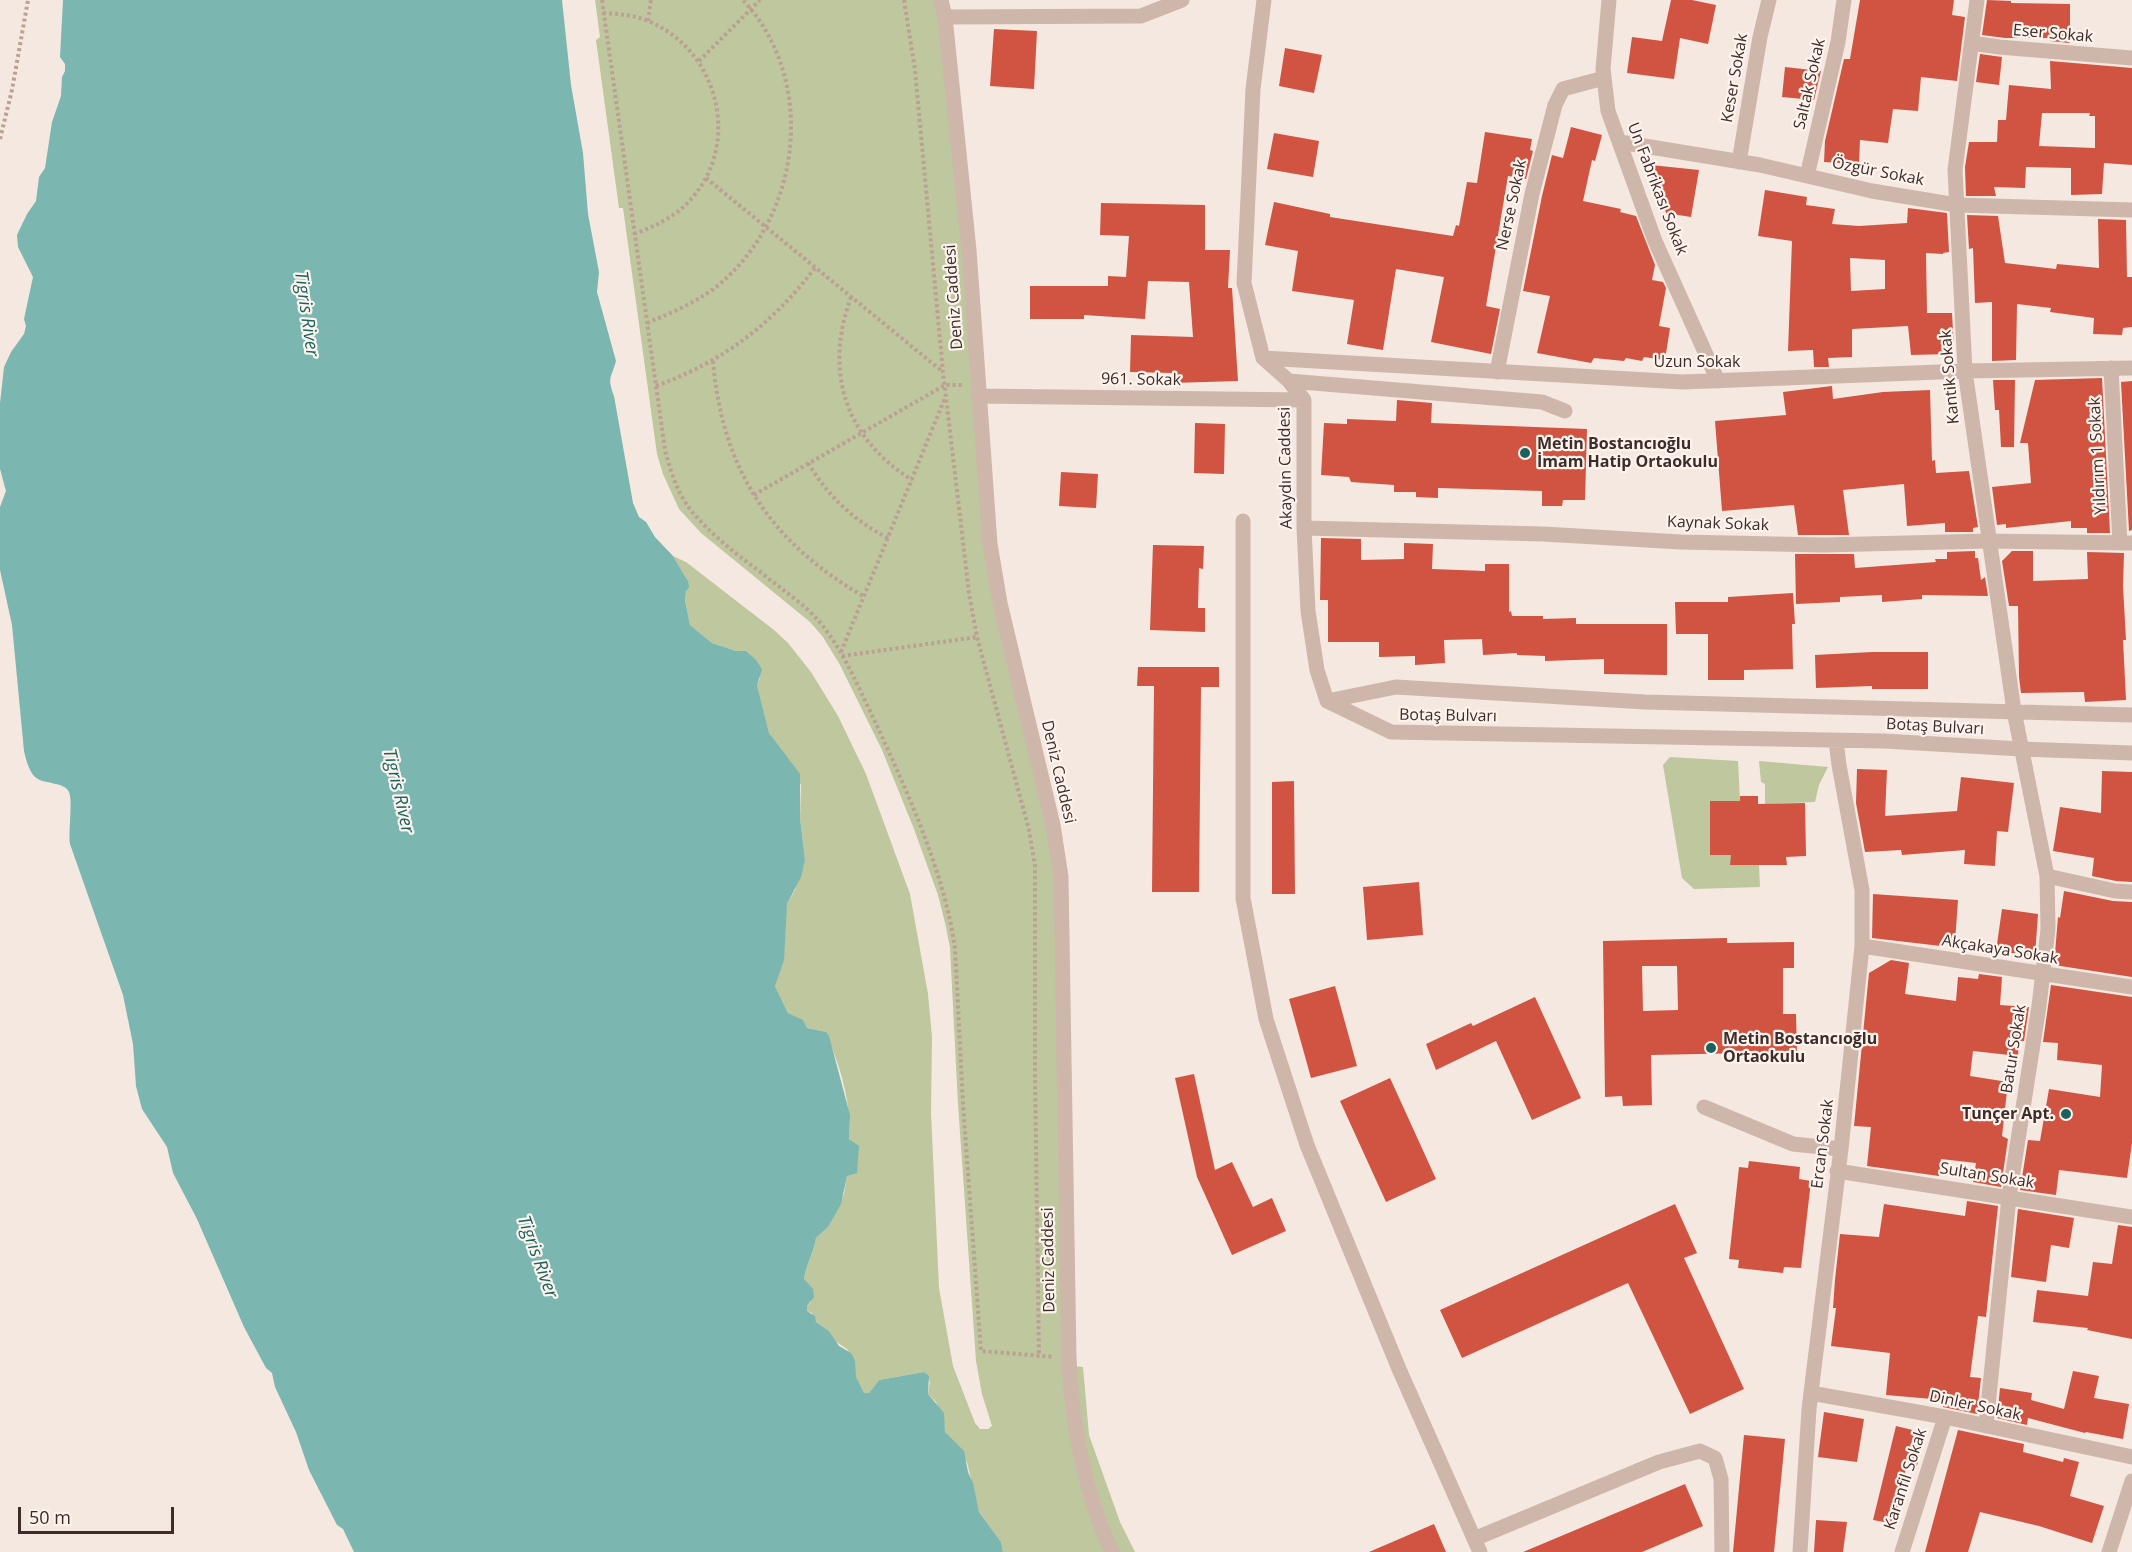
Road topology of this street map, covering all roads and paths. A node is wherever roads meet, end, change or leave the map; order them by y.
1 (28, 0) edge
2 (602, 0) edge
3 (651, 0) edge
4 (743, 0) edge
5 (760, 0) edge
6 (904, 0) edge
7 (941, 0) edge
8 (1182, 0) edge
9 (1264, 0) edge
10 (1609, 0) edge
11 (1769, 0) edge
12 (1844, 0) edge
13 (1977, 0) edge
14 (751, 9) junction
15 (603, 13) junction
16 (945, 17) junction
17 (648, 21) junction
18 (1971, 43) junction
19 (2132, 58) edge
20 (699, 61) junction
21 (1604, 78) junction
22 (0, 139) edge
23 (1620, 142) junction
24 (1739, 162) junction
25 (1808, 176) junction
26 (706, 178) junction
27 (1957, 205) junction
28 (2132, 210) edge
29 (766, 228) junction
30 (634, 234) junction
31 (815, 268) junction
32 (851, 297) junction
33 (647, 322) junction
34 (1263, 358) junction
35 (713, 361) junction
36 (2112, 368) junction
37 (2132, 368) edge
38 (1965, 371) junction
39 (944, 372) junction
40 (1497, 372) junction
41 (1289, 381) junction
42 (1718, 381) junction
43 (945, 385) junction
44 (656, 386) junction
45 (946, 396) junction
46 (978, 396) junction
47 (1304, 400) junction
48 (1565, 411) dead end
49 (861, 433) junction
50 (808, 463) junction
51 (912, 480) junction
52 (754, 495) junction
53 (1244, 521) dead end
54 (1304, 528) junction
55 (888, 538) junction
56 (1988, 541) junction
57 (2126, 543) edge
58 (864, 596) junction
59 (977, 637) junction
60 (841, 654) junction
61 (1326, 700) junction
62 (2014, 711) junction
63 (2132, 715) edge
64 (1836, 741) junction
65 (2021, 749) junction
66 (2132, 753) edge
67 (2047, 876) junction
68 (2132, 892) edge
69 (1862, 946) junction
70 (2043, 975) junction
71 (2132, 987) edge
72 (1704, 1107) dead end
73 (1841, 1149) junction
74 (1837, 1171) junction
75 (2009, 1197) junction
76 (2132, 1217) edge
77 (1039, 1356) junction
78 (1069, 1358) junction
79 (1811, 1393) junction
80 (1945, 1417) junction
81 (1986, 1426) junction
82 (2132, 1457) edge
83 (2132, 1481) edge
84 (1477, 1545) edge
85 (1112, 1552) edge
86 (1722, 1552) edge
87 (1800, 1552) edge
88 (1902, 1552) edge
89 (2109, 1552) edge

1 - 22 path
2 - 15 path
3 - 17 path
4 - 14 path
5 - 14 path
6 - 39 path
7 - 16 street, Deniz Caddesi
8 - 16 street
9 - 34 street
10 - 21 street, Un Fabrikası Sokak
11 - 24 street, Keser Sokak
12 - 25 street, Saltak Sokak
13 - 18 street, Kantik Sokak
14 - 20 path
14 - 29 path
15 - 17 path
15 - 30 path
16 - 46 street, Deniz Caddesi
17 - 20 path
18 - 19 street, Eser Sokak
18 - 27 street, Kantik Sokak
20 - 26 path
21 - 23 street, Un Fabrikası Sokak
21 - 40 street, Nerse Sokak
23 - 24 street, Özgür Sokak
23 - 42 street, Un Fabrikası Sokak
24 - 25 street, Özgür Sokak
25 - 27 street, Özgür Sokak
26 - 29 path
26 - 30 path
27 - 28 street, Özgür Sokak
27 - 38 street, Kantik Sokak
29 - 31 path
29 - 33 path
30 - 33 path
31 - 32 path
31 - 35 path
32 - 39 path
32 - 49 path
33 - 44 path
34 - 40 street, Uzun Sokak
34 - 41 street, Akaydın Caddesi
35 - 44 path
35 - 52 path
36 - 37 street, Uzun Sokak
36 - 38 street, Uzun Sokak
36 - 57 street, Yıldırım 1 Sokak
38 - 42 street, Uzun Sokak
38 - 56 street, Kantik Sokak
39 - 43 path
40 - 42 street, Uzun Sokak
41 - 47 street, Akaydın Caddesi
41 - 48 street
43 - 45 path
43 - 49 path
44 - 60 path
45 - 51 path
45 - 59 path
46 - 47 street, 961. Sokak
46 - 78 street, Deniz Caddesi
47 - 54 street, Akaydın Caddesi
49 - 50 path
49 - 51 path
50 - 52 path
50 - 55 path
51 - 55 path
52 - 58 path
53 - 84 street
54 - 56 street, Kaynak Sokak
54 - 61 street, Akaydın Caddesi
55 - 58 path
56 - 57 street, Kaynak Sokak
56 - 62 street, Kantik Sokak
58 - 60 path
59 - 60 path
59 - 77 path
60 - 77 path
61 - 62 street, Botaş Bulvarı
61 - 64 street, Botaş Bulvarı
62 - 63 street, Botaş Bulvarı
62 - 65 street, Kantik Sokak
64 - 65 street, Botaş Bulvarı
64 - 69 street, Ercan Sokak
65 - 66 street, Botaş Bulvarı
65 - 67 street, Batur Sokak
67 - 68 street
67 - 70 street, Batur Sokak
69 - 70 street, Akçakaya Sokak
69 - 73 street, Ercan Sokak
70 - 71 street, Akçakaya Sokak
70 - 75 street, Batur Sokak
72 - 73 street
73 - 74 street, Ercan Sokak
74 - 75 street, Sultan Sokak
74 - 79 street, Ercan Sokak
75 - 76 street, Sultan Sokak
75 - 81 street, Batur Sokak
77 - 78 path
78 - 85 street, Deniz Caddesi
79 - 80 street, Dinler Sokak
79 - 87 street, Ercan Sokak
80 - 81 street, Dinler Sokak
80 - 88 street, Karanfil Sokak
81 - 82 street, Dinler Sokak
83 - 89 street
84 - 86 street

